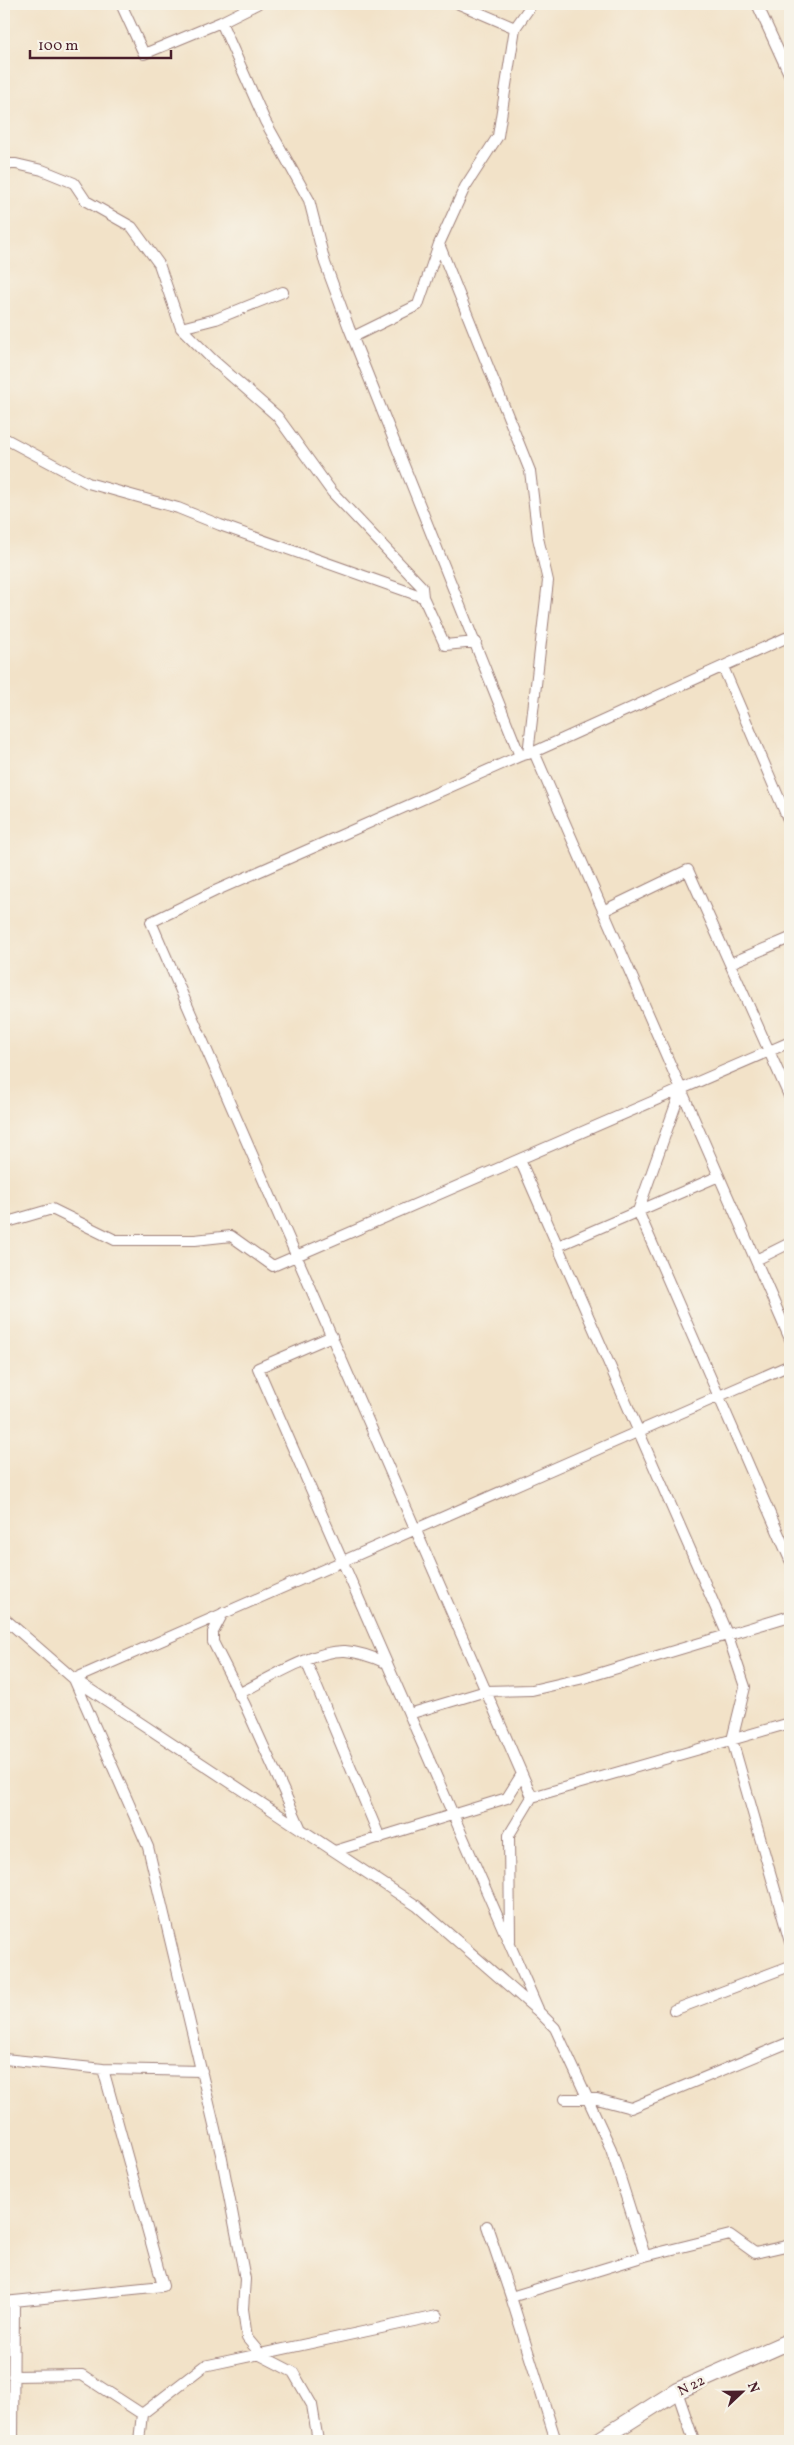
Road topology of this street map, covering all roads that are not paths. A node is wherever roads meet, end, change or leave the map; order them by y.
1 (121, 4) edge
2 (257, 4) edge
3 (460, 4) edge
4 (532, 4) edge
5 (757, 4) edge
6 (221, 22) junction
7 (515, 28) junction
8 (790, 76) edge
9 (4, 164) edge
10 (439, 244) junction
11 (283, 292) dead end
12 (181, 328) junction
13 (353, 338) junction
14 (4, 438) edge
15 (423, 597) junction
16 (790, 636) edge
17 (476, 642) junction
18 (722, 667) junction
19 (528, 754) junction
20 (790, 824) edge
21 (604, 911) junction
22 (790, 938) edge
23 (731, 963) junction
24 (790, 1042) edge
25 (769, 1051) junction
26 (681, 1090) junction
27 (790, 1098) edge
28 (520, 1160) junction
29 (719, 1176) junction
30 (638, 1211) junction
31 (4, 1223) edge
32 (790, 1243) edge
33 (558, 1246) junction
34 (297, 1257) junction
35 (756, 1260) junction
36 (332, 1336) junction
37 (790, 1339) edge
38 (790, 1365) edge
39 (719, 1396) junction
40 (639, 1431) junction
41 (415, 1529) junction
42 (790, 1560) edge
43 (342, 1561) junction
44 (223, 1613) junction
45 (790, 1616) edge
46 (4, 1618) edge
47 (728, 1636) junction
48 (306, 1661) junction
49 (386, 1663) junction
50 (74, 1679) junction
51 (486, 1691) junction
52 (238, 1694) junction
53 (409, 1714) junction
54 (790, 1723) edge
55 (732, 1740) junction
56 (522, 1774) junction
57 (532, 1797) junction
58 (453, 1815) junction
59 (300, 1828) junction
60 (380, 1838) junction
61 (335, 1852) junction
62 (790, 1942) edge
63 (510, 1945) junction
64 (790, 1966) edge
65 (674, 2010) dead end
66 (539, 2012) junction
67 (790, 2042) edge
68 (4, 2059) edge
69 (103, 2069) junction
70 (202, 2071) junction
71 (589, 2099) junction
72 (565, 2100) dead end
73 (487, 2226) dead end
74 (790, 2245) edge
75 (645, 2256) junction
76 (511, 2296) junction
77 (9, 2302) edge
78 (437, 2316) dead end
79 (790, 2341) edge
80 (262, 2356) junction
81 (13, 2376) junction
82 (677, 2391) junction
83 (142, 2414) junction
84 (13, 2441) edge
85 (139, 2441) edge
86 (318, 2441) edge
87 (556, 2441) edge
88 (598, 2441) edge
89 (694, 2441) edge

1 - 6 street
2 - 6 street
3 - 7 street
4 - 7 street
5 - 8 street
6 - 13 street
7 - 10 street
9 - 12 street
10 - 13 street
10 - 19 street
11 - 12 street
12 - 15 street
13 - 17 street
14 - 15 street
15 - 17 street
16 - 18 street
17 - 19 street
18 - 19 street
18 - 20 street
19 - 21 street
19 - 34 street
21 - 23 street
21 - 26 street
22 - 23 street
23 - 25 street
24 - 25 street
25 - 26 street
25 - 27 street
26 - 28 street
26 - 29 street
26 - 30 street
28 - 33 street
28 - 34 street
29 - 30 street
29 - 35 street
30 - 33 street
30 - 39 street
31 - 34 street
32 - 35 street
33 - 40 street
34 - 36 street
35 - 37 street
36 - 41 street
36 - 43 street
38 - 39 street
39 - 40 street
39 - 42 street
40 - 41 street
40 - 47 street
41 - 43 street
41 - 51 street
43 - 44 street
43 - 49 street
44 - 50 street
44 - 52 street
45 - 47 street
46 - 50 street
47 - 51 street
47 - 55 street
48 - 49 street
48 - 52 street
48 - 60 street
49 - 53 street
50 - 59 street
50 - 70 street
51 - 53 street
51 - 56 street
52 - 59 street
53 - 58 street
54 - 55 street
55 - 57 street
55 - 62 street
56 - 57 street
56 - 58 street
57 - 63 street
58 - 60 street
58 - 63 street
59 - 61 street
60 - 61 street
61 - 66 street
63 - 66 street
64 - 65 street
66 - 71 street
67 - 71 street
68 - 69 street
69 - 70 street
69 - 77 street
70 - 80 street
71 - 72 street
71 - 75 street
73 - 76 street
74 - 75 street
75 - 76 street
76 - 87 street
77 - 81 street
78 - 80 street
79 - 82 main road, N 22 / N 22
80 - 83 street
80 - 86 street
81 - 83 street
81 - 84 street
82 - 88 main road, N 22 / N 22
82 - 89 street
83 - 85 street

